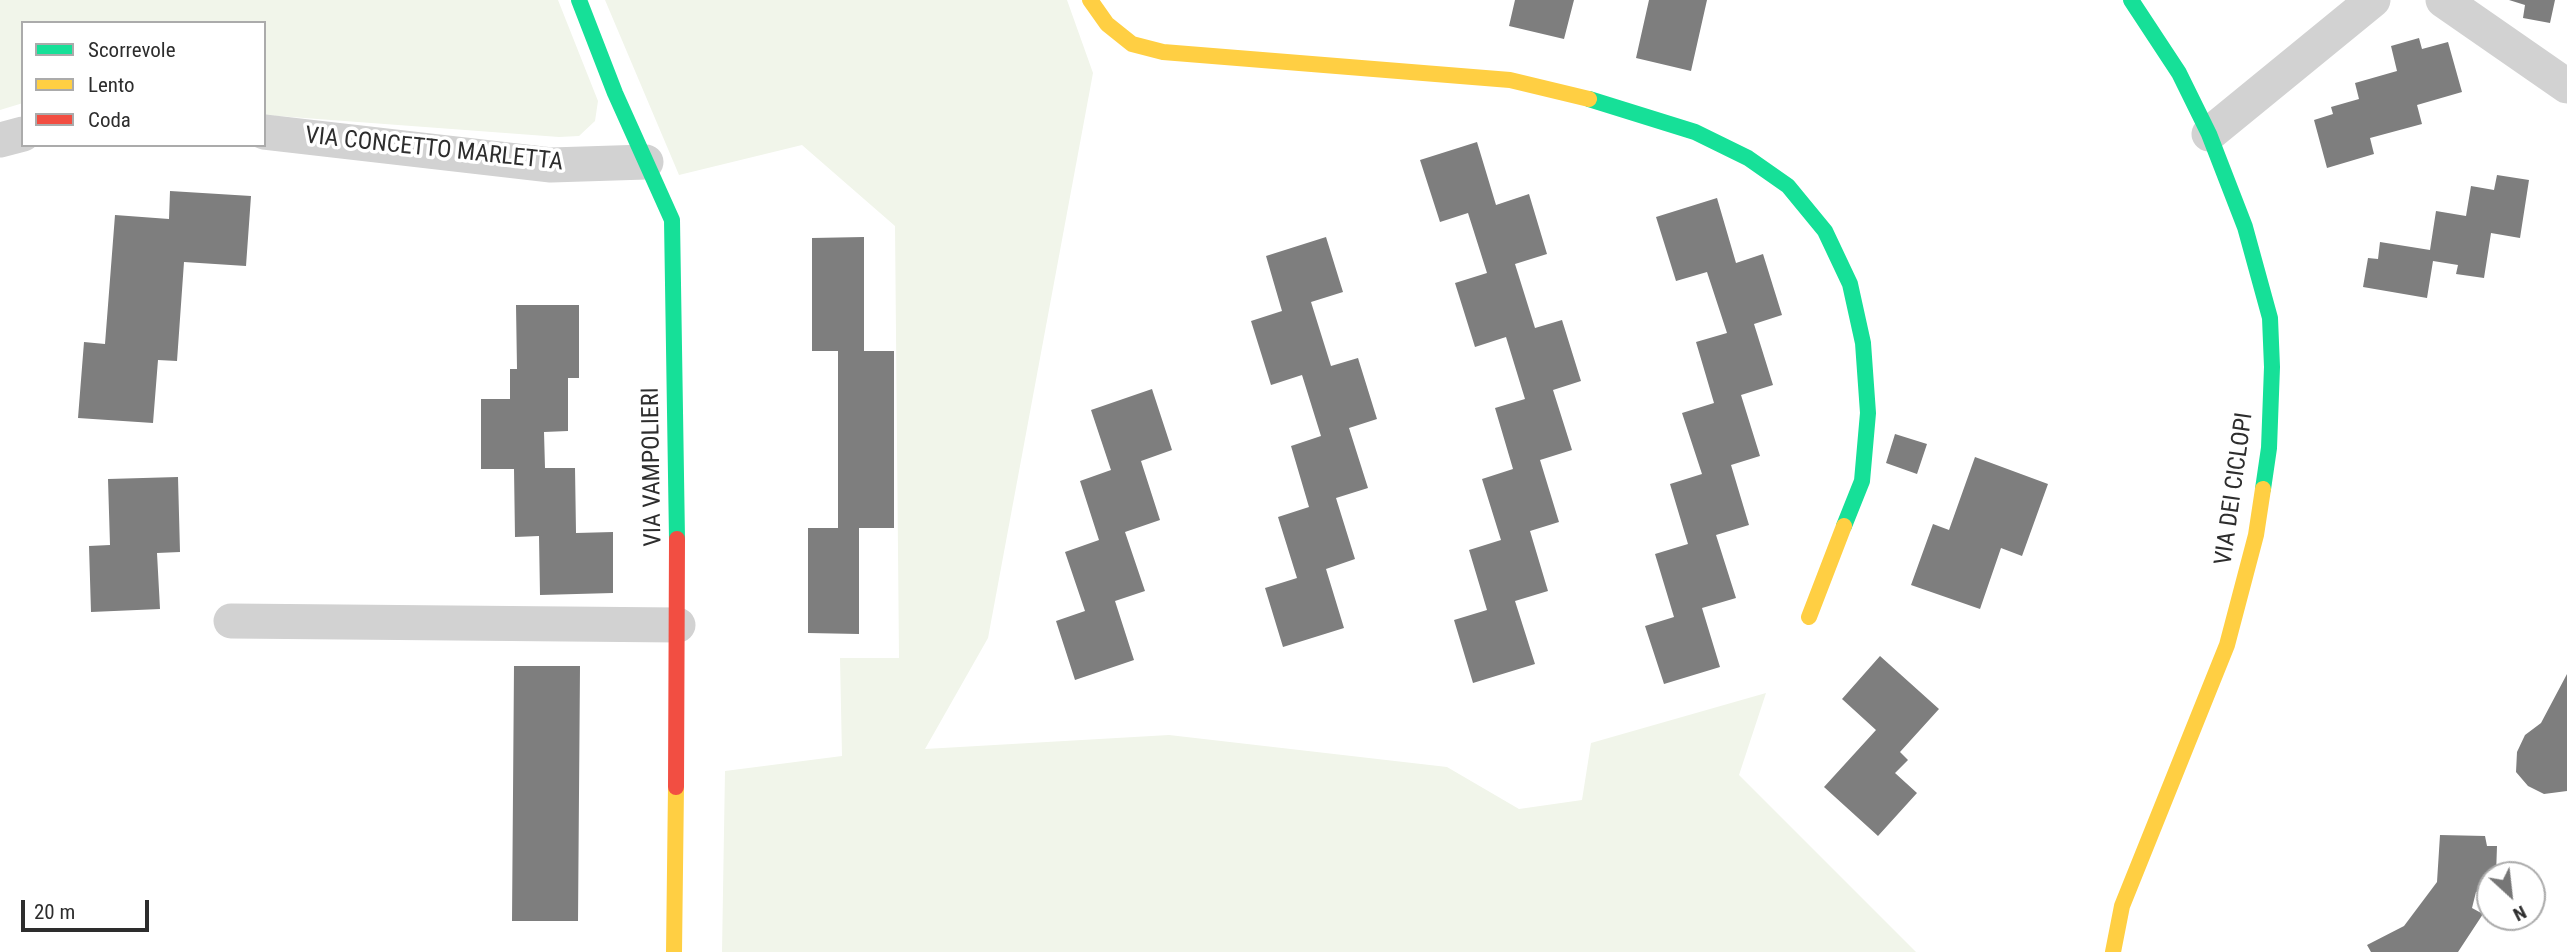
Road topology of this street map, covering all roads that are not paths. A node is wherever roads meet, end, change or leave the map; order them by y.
1 (579, 0) edge
2 (1090, 0) edge
3 (2131, 0) edge
4 (2373, 0) edge
5 (2443, 0) edge
6 (2567, 86) edge
7 (266, 132) edge
8 (2209, 134) junction
9 (21, 135) edge
10 (0, 140) edge
11 (646, 162) junction
12 (1809, 617) dead end
13 (231, 621) dead end
14 (678, 625) junction
15 (674, 952) edge
16 (2113, 952) edge

1 - 11 street, VIA VAMPOLIERI
2 - 12 street
3 - 8 street, VIA DEI CICLOPI
4 - 8 street
5 - 6 street
7 - 11 street, VIA CONCETTO MARLETTA
8 - 16 street, VIA DEI CICLOPI
9 - 10 street
11 - 14 street, VIA VAMPOLIERI
13 - 14 street
14 - 15 street, VIA VAMPOLIERI

